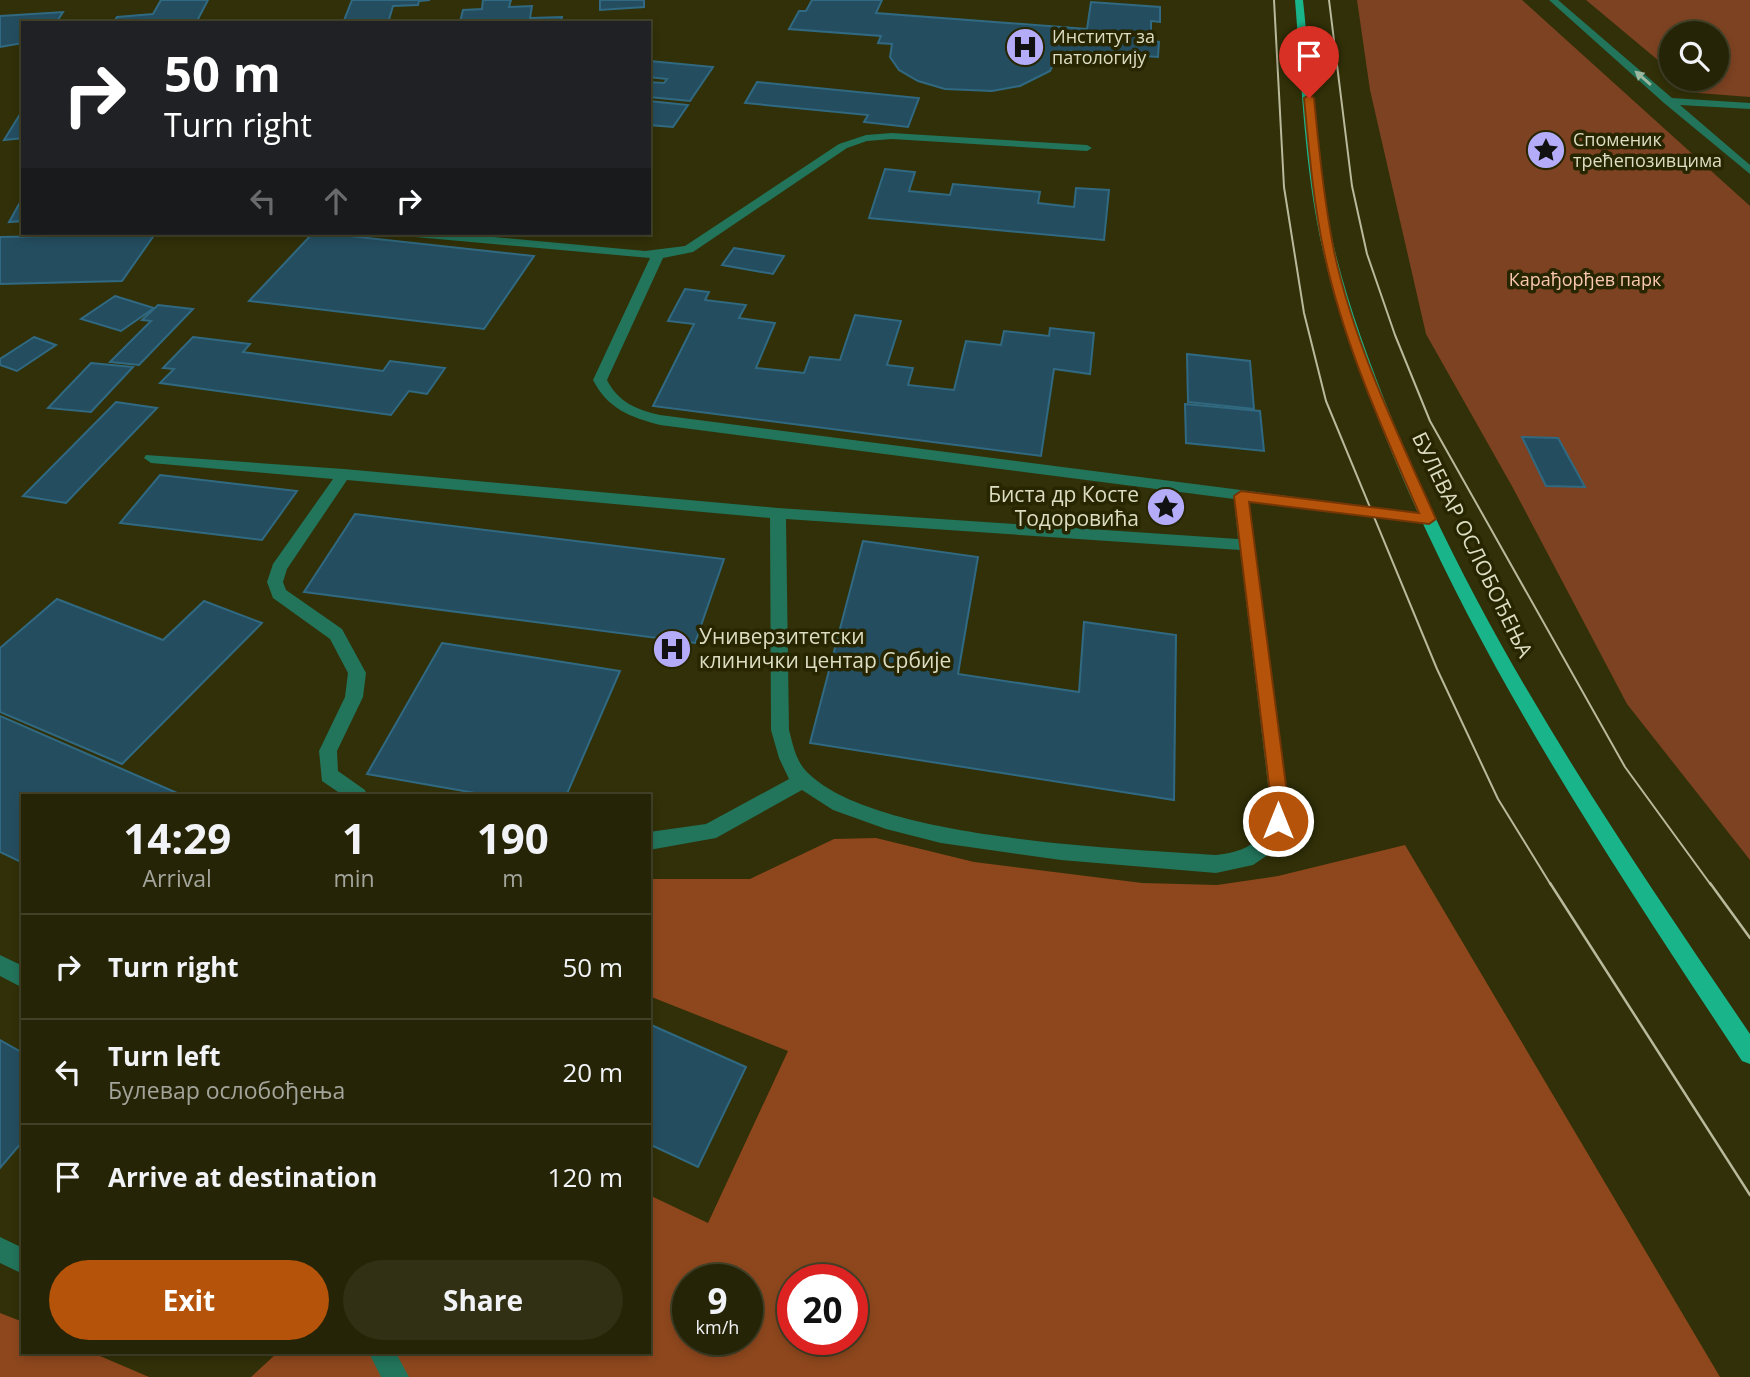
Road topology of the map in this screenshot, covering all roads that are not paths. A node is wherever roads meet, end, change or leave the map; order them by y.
1 (1299, 0) edge
2 (1553, 0) edge
3 (1668, 101) junction
4 (1750, 106) edge
5 (1087, 148) dead end
6 (1750, 171) edge
7 (437, 235) edge
8 (658, 255) junction
9 (151, 458) dead end
10 (344, 474) junction
11 (1241, 496) junction
12 (778, 513) junction
13 (1429, 519) junction
14 (1249, 545) junction
15 (802, 781) junction
16 (355, 794) edge
17 (651, 841) edge
18 (0, 965) edge
19 (21, 977) edge
20 (1750, 1053) edge
21 (0, 1249) edge
22 (21, 1261) edge
23 (383, 1354) edge
24 (396, 1377) edge

1 - 13 main road, БУЛЕВАР ОСЛОБОЂЕЊА
3 -> 2 street
3 - 4 street
3 - 6 street
5 - 8 street
7 - 8 street
8 - 11 street
9 - 10 street
10 - 12 street
10 - 16 street
11 - 13 street
11 - 14 street
12 - 14 street
12 - 15 street
13 - 20 main road, БУЛЕВАР ОСЛОБОЂЕЊА
14 - 15 street
15 - 17 street
18 - 19 street
21 - 22 street
23 - 24 street

